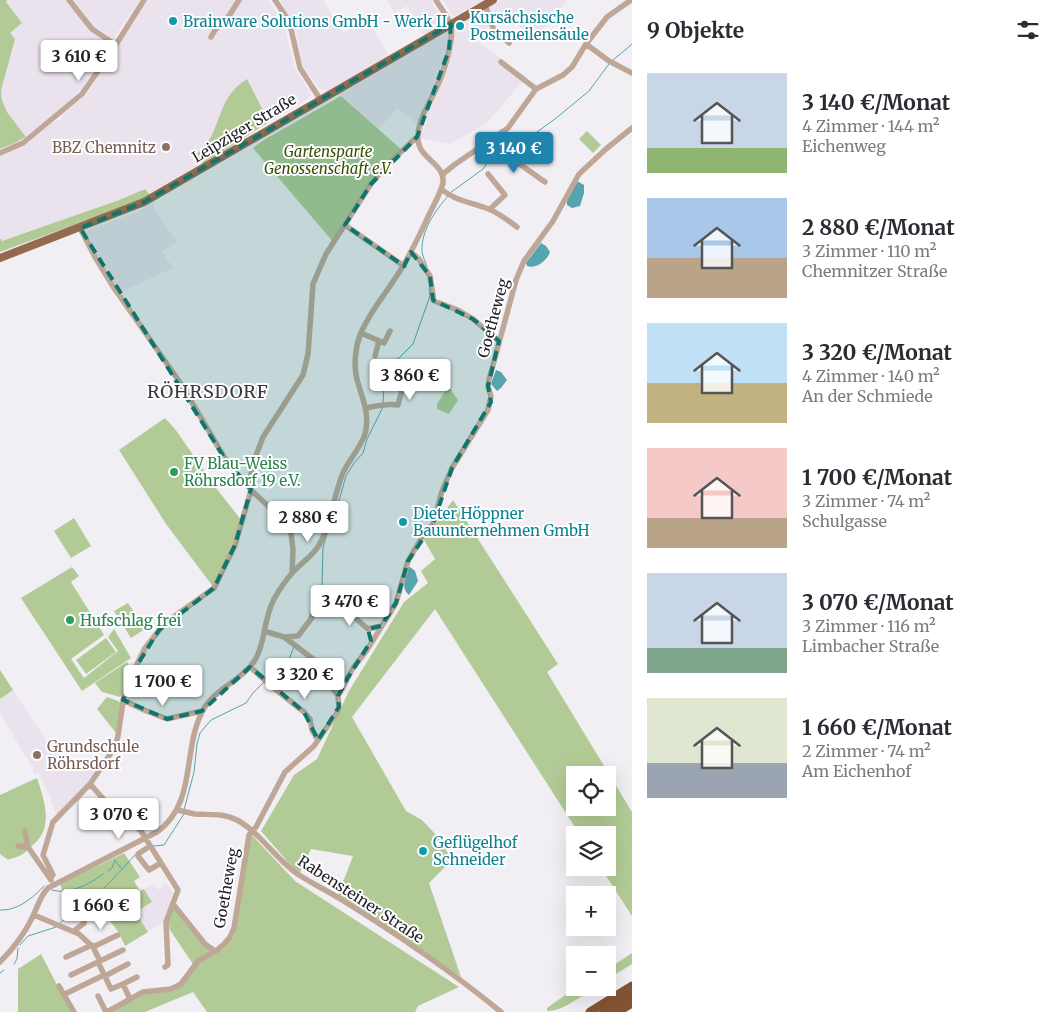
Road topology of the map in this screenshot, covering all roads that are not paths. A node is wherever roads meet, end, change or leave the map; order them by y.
1 (68, 0) edge
2 (144, 0) edge
3 (239, 0) edge
4 (275, 0) edge
5 (436, 0) edge
6 (631, 0) edge
7 (489, 2) edge
8 (451, 24) junction
9 (211, 37) dead end
10 (509, 43) dead end
11 (586, 44) junction
12 (116, 45) junction
13 (501, 62) dead end
14 (632, 73) edge
15 (536, 90) junction
16 (320, 99) junction
17 (632, 128) edge
18 (498, 136) junction
19 (417, 137) junction
20 (0, 153) edge
21 (454, 165) junction
22 (438, 167) junction
23 (443, 174) junction
24 (488, 174) dead end
25 (545, 182) dead end
26 (442, 189) junction
27 (490, 210) junction
28 (345, 226) junction
29 (517, 227) dead end
30 (80, 228) junction
31 (411, 252) junction
32 (0, 258) edge
33 (404, 266) junction
34 (390, 330) dead end
35 (361, 333) junction
36 (379, 341) junction
37 (499, 341) junction
38 (376, 356) dead end
39 (408, 371) dead end
40 (366, 408) junction
41 (250, 488) junction
42 (292, 573) junction
43 (381, 626) junction
44 (368, 629) junction
45 (264, 631) junction
46 (295, 640) junction
47 (371, 641) junction
48 (250, 667) junction
49 (338, 696) junction
50 (123, 700) junction
51 (202, 711) junction
52 (318, 740) junction
53 (90, 784) junction
54 (181, 811) junction
55 (25, 832) dead end
56 (252, 832) junction
57 (145, 838) junction
58 (18, 846) dead end
59 (150, 846) junction
60 (28, 847) junction
61 (161, 863) junction
62 (52, 881) junction
63 (173, 904) junction
64 (34, 915) junction
65 (84, 923) dead end
66 (74, 931) junction
67 (118, 935) dead end
68 (92, 946) junction
69 (123, 950) dead end
70 (215, 951) junction
71 (66, 957) dead end
72 (99, 961) junction
73 (0, 962) edge
74 (128, 964) dead end
75 (165, 967) dead end
76 (71, 975) dead end
77 (104, 975) junction
78 (136, 977) dead end
79 (632, 980) edge
80 (122, 984) junction
81 (58, 986) dead end
82 (632, 986) edge
83 (65, 994) junction
84 (632, 995) edge
85 (98, 996) dead end
86 (130, 999) junction
87 (605, 1002) junction
88 (632, 1003) edge
89 (74, 1012) edge
90 (106, 1012) edge
91 (501, 1012) edge
92 (590, 1012) edge
93 (604, 1012) edge
94 (617, 1012) edge

1 - 12 street
2 - 12 street
3 - 9 street
4 - 16 street
5 - 8 street
6 - 11 street
7 - 8 main road, Leipziger Straße
7 - 10 street
8 - 16 main road, Leipziger Straße
8 - 19 street
11 - 14 street
11 - 15 street
12 - 20 street
13 - 15 street
15 - 18 street
16 - 30 main road, Leipziger Straße
17 - 37 street, Goetheweg
18 - 21 street
18 - 25 street
19 - 22 street
19 - 28 street
21 - 22 street
21 - 23 street
22 - 23 street
23 - 26 street
24 - 27 street
26 - 27 street
26 - 31 street
27 - 29 street
28 - 33 street
28 - 41 street
30 - 32 main road, Leipziger Straße
30 - 41 street
31 - 33 street
31 - 37 street
33 - 35 street
34 - 36 street
35 - 36 street
35 - 40 street
36 - 38 street
37 - 43 street, Goetheweg
39 - 40 street
40 - 42 street
41 - 42 street
41 - 50 street
42 - 45 street
43 - 44 street
43 - 47 street, Goetheweg
44 - 46 street
44 - 47 street
45 - 46 street
45 - 48 street
46 - 49 street
47 - 49 street, Goetheweg
48 - 51 street
48 - 52 street
49 - 52 street, Goetheweg
50 - 51 street
50 - 53 street
51 - 54 street
52 - 56 street, Goetheweg
53 - 57 street
53 - 62 street
54 - 56 street, Rabensteiner Straße
54 - 57 street
55 - 60 street
56 - 70 street, Goetheweg
56 - 91 street, Rabensteiner Straße
57 - 59 street
57 - 62 street
58 - 60 street
59 - 61 street
59 - 61 street
60 - 62 street
61 - 63 street
62 - 64 street
63 - 70 street
63 - 75 street
64 - 66 street
64 - 73 street
65 - 66 street
66 - 68 street
67 - 68 street
68 - 71 street
68 - 72 street
69 - 72 street
70 - 86 street, Goetheweg
72 - 76 street
72 - 77 street
74 - 77 street
77 - 80 street
77 - 83 street
78 - 80 street
79 - 87 highway
80 - 86 street
81 - 83 street
82 - 87 highway
83 - 89 street
84 - 93 highway
85 - 90 street
86 - 90 street, Goetheweg
87 - 92 highway
88 - 94 highway

